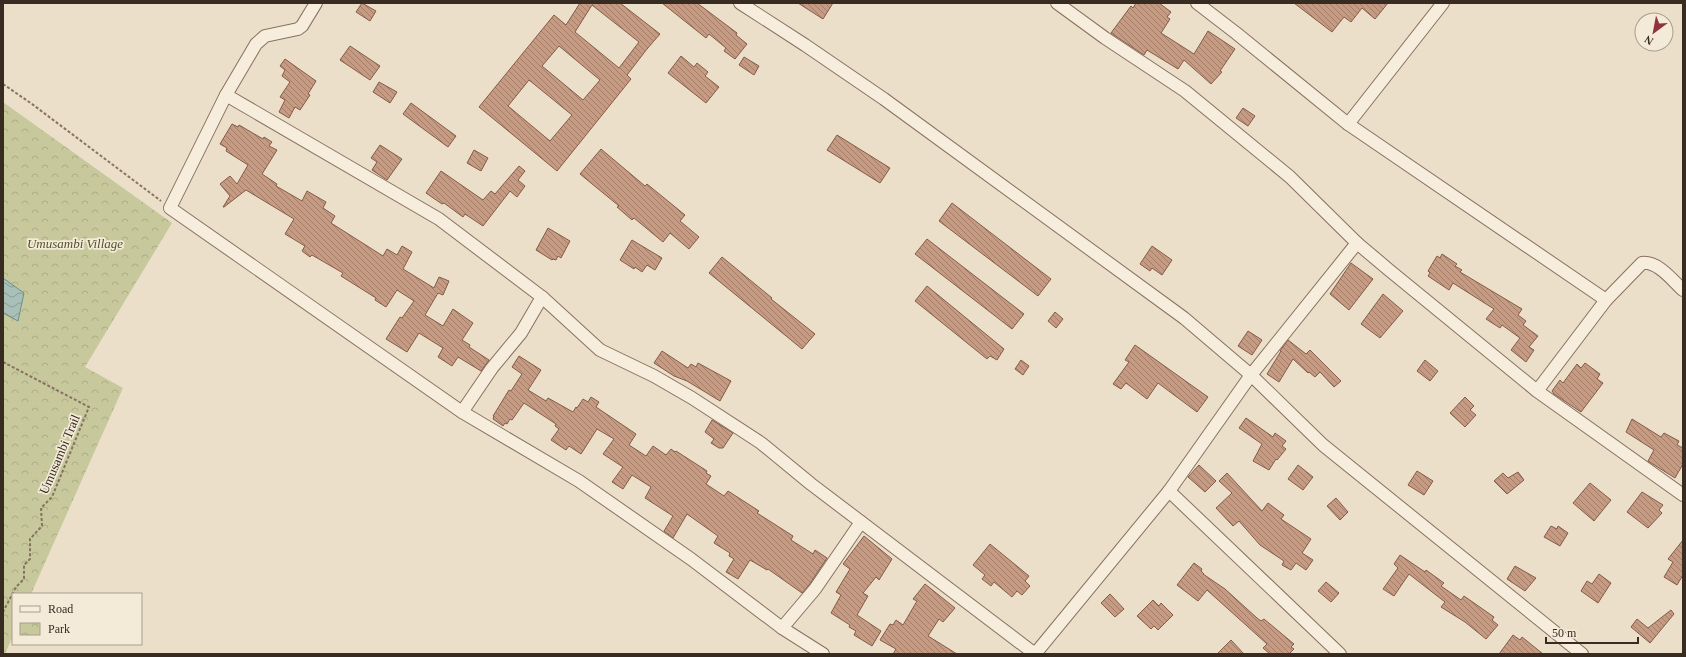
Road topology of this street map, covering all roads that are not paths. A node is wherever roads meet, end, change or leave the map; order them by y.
1 (316, 3) edge
2 (740, 3) edge
3 (1057, 3) edge
4 (1197, 3) edge
5 (1443, 3) edge
6 (226, 95) junction
7 (1348, 124) junction
8 (1357, 243) junction
9 (1683, 290) edge
10 (542, 297) junction
11 (1606, 300) junction
12 (1251, 375) junction
13 (1537, 391) junction
14 (462, 412) junction
15 (1169, 491) junction
16 (1683, 495) edge
17 (861, 522) junction
18 (782, 628) junction
19 (823, 654) edge
20 (1035, 654) edge
21 (1340, 654) edge
22 (1582, 654) edge

1 - 6 street
2 - 12 street
3 - 8 street
4 - 7 street
5 - 7 street
6 - 10 street
6 - 14 street
7 - 11 street
8 - 12 street
8 - 13 street
9 - 11 street
10 - 14 street
10 - 17 street
11 - 13 street
12 - 15 street
12 - 22 street
13 - 16 street
14 - 18 street
15 - 20 street
15 - 21 street
17 - 18 street
17 - 20 street
18 - 19 street

